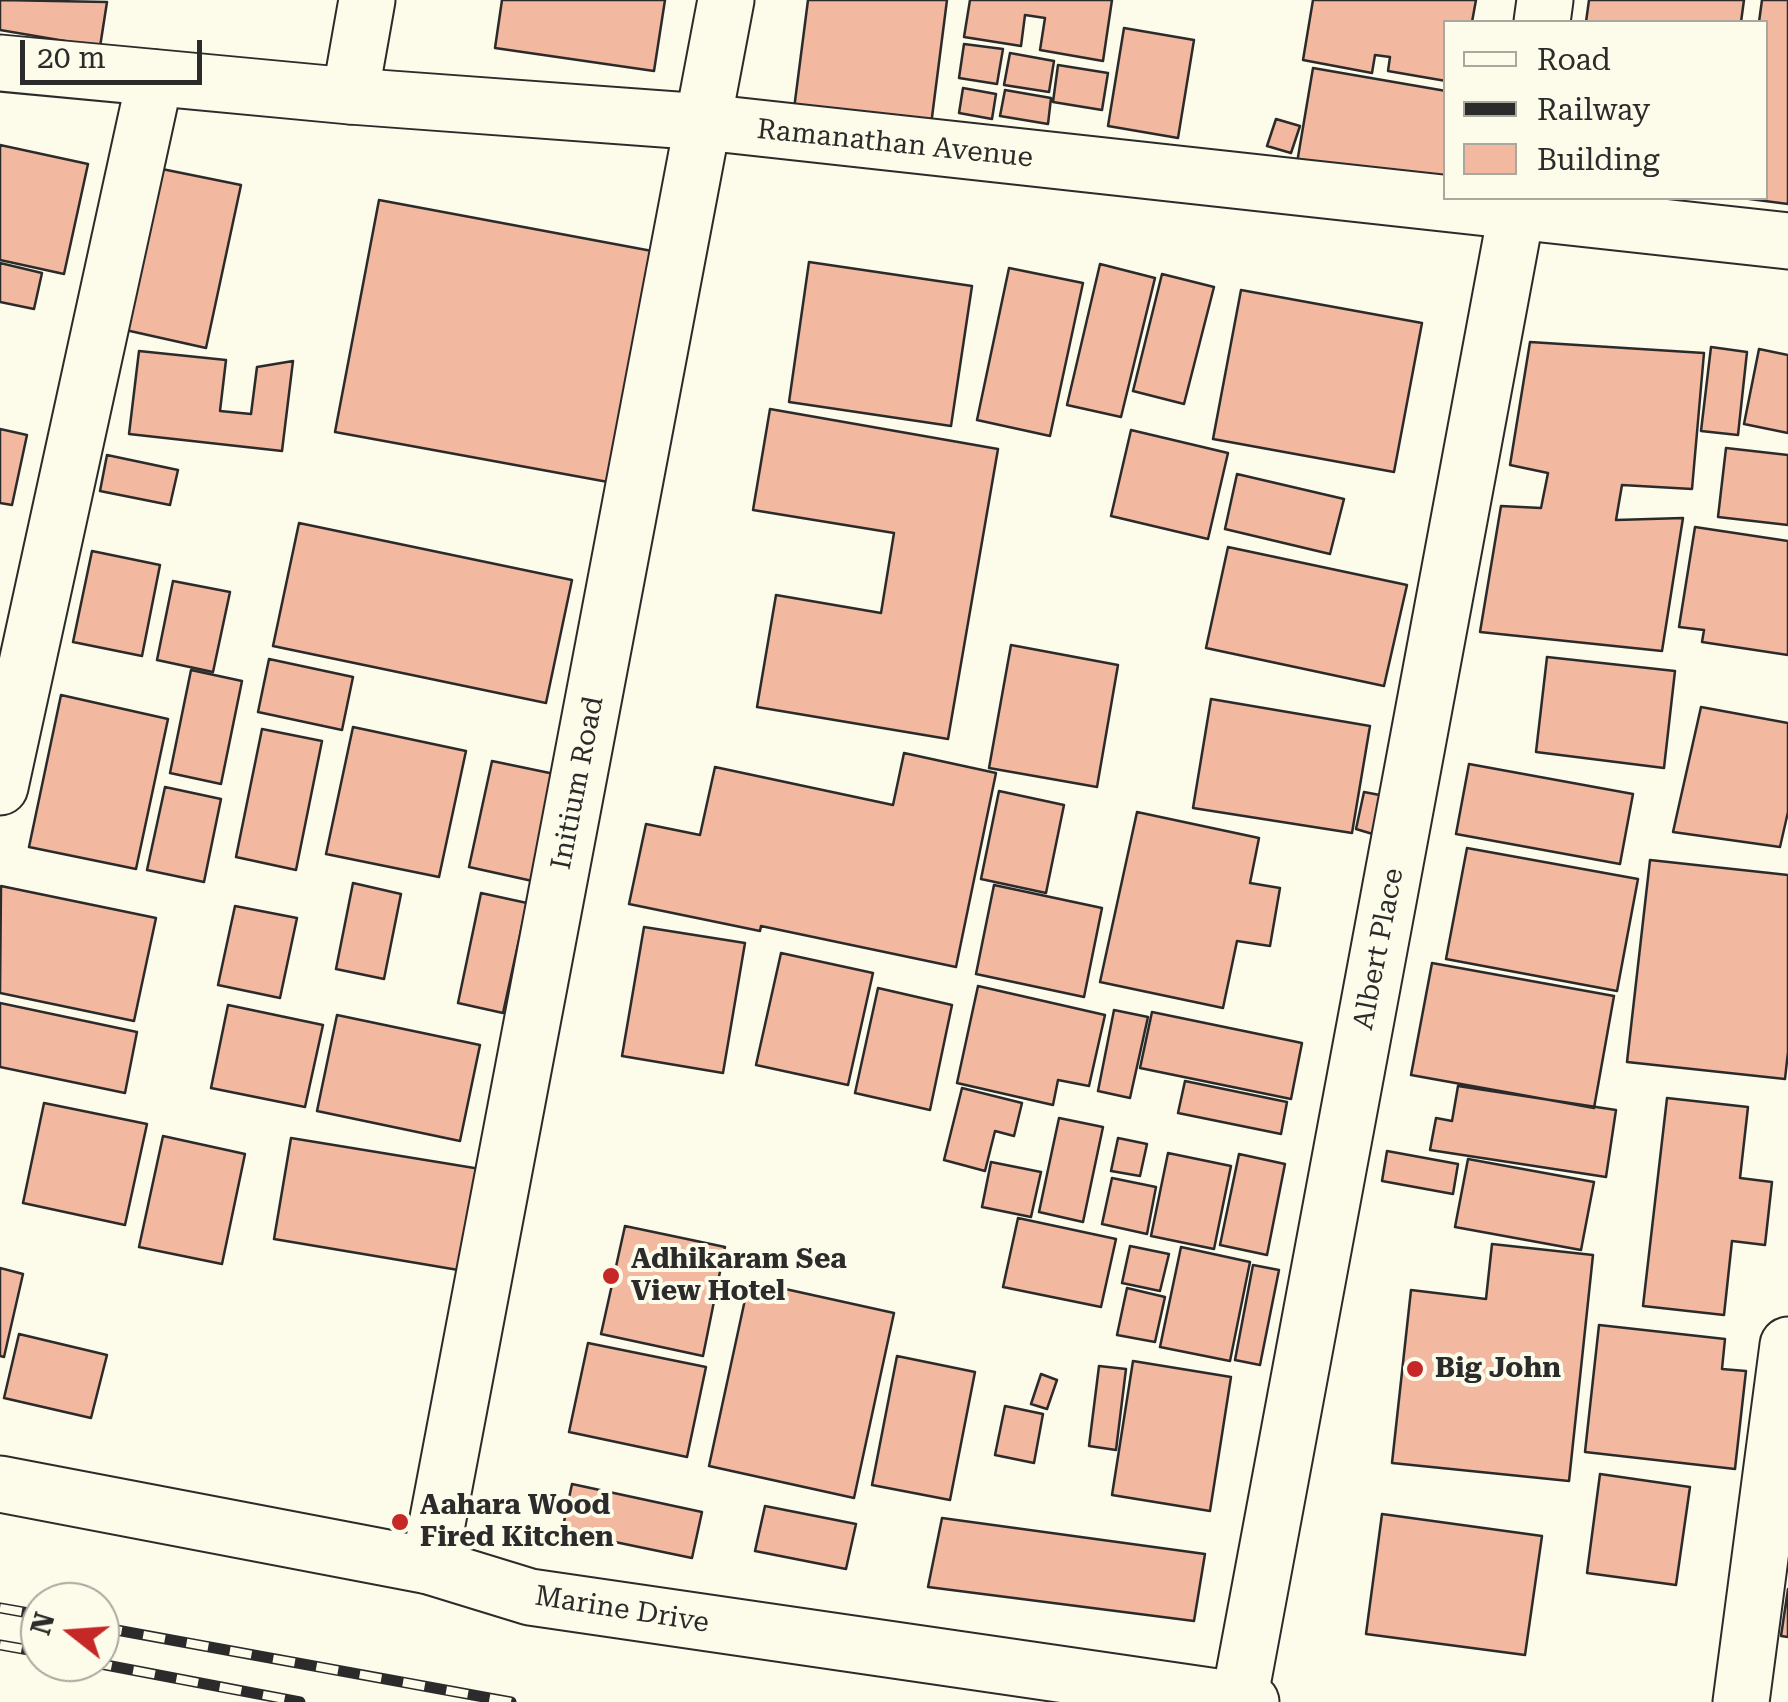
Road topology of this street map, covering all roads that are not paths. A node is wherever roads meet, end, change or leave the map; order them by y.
1 (366, 0) edge
2 (726, 0) edge
3 (0, 62) edge
4 (155, 78) junction
5 (350, 96) junction
6 (704, 122) junction
7 (1443, 198) edge
8 (1460, 200) edge
9 (1518, 206) edge
10 (1788, 241) edge
11 (0, 787) edge
12 (1788, 1345) edge
13 (0, 1484) edge
14 (428, 1566) junction
15 (1245, 1701) edge
16 (1741, 1702) edge

1 - 5 street
2 - 6 street, Initium Road
3 - 4 street, Ramanathan Avenue
4 - 5 street, Ramanathan Avenue
4 - 11 street
5 - 6 street, Ramanathan Avenue
6 - 7 street, Ramanathan Avenue
6 - 14 street, Initium Road
8 - 9 street, Ramanathan Avenue
9 - 10 street, Ramanathan Avenue
9 - 15 street, Albert Place
12 - 16 street
13 - 14 street, Marine Drive
14 - 15 street, Marine Drive

